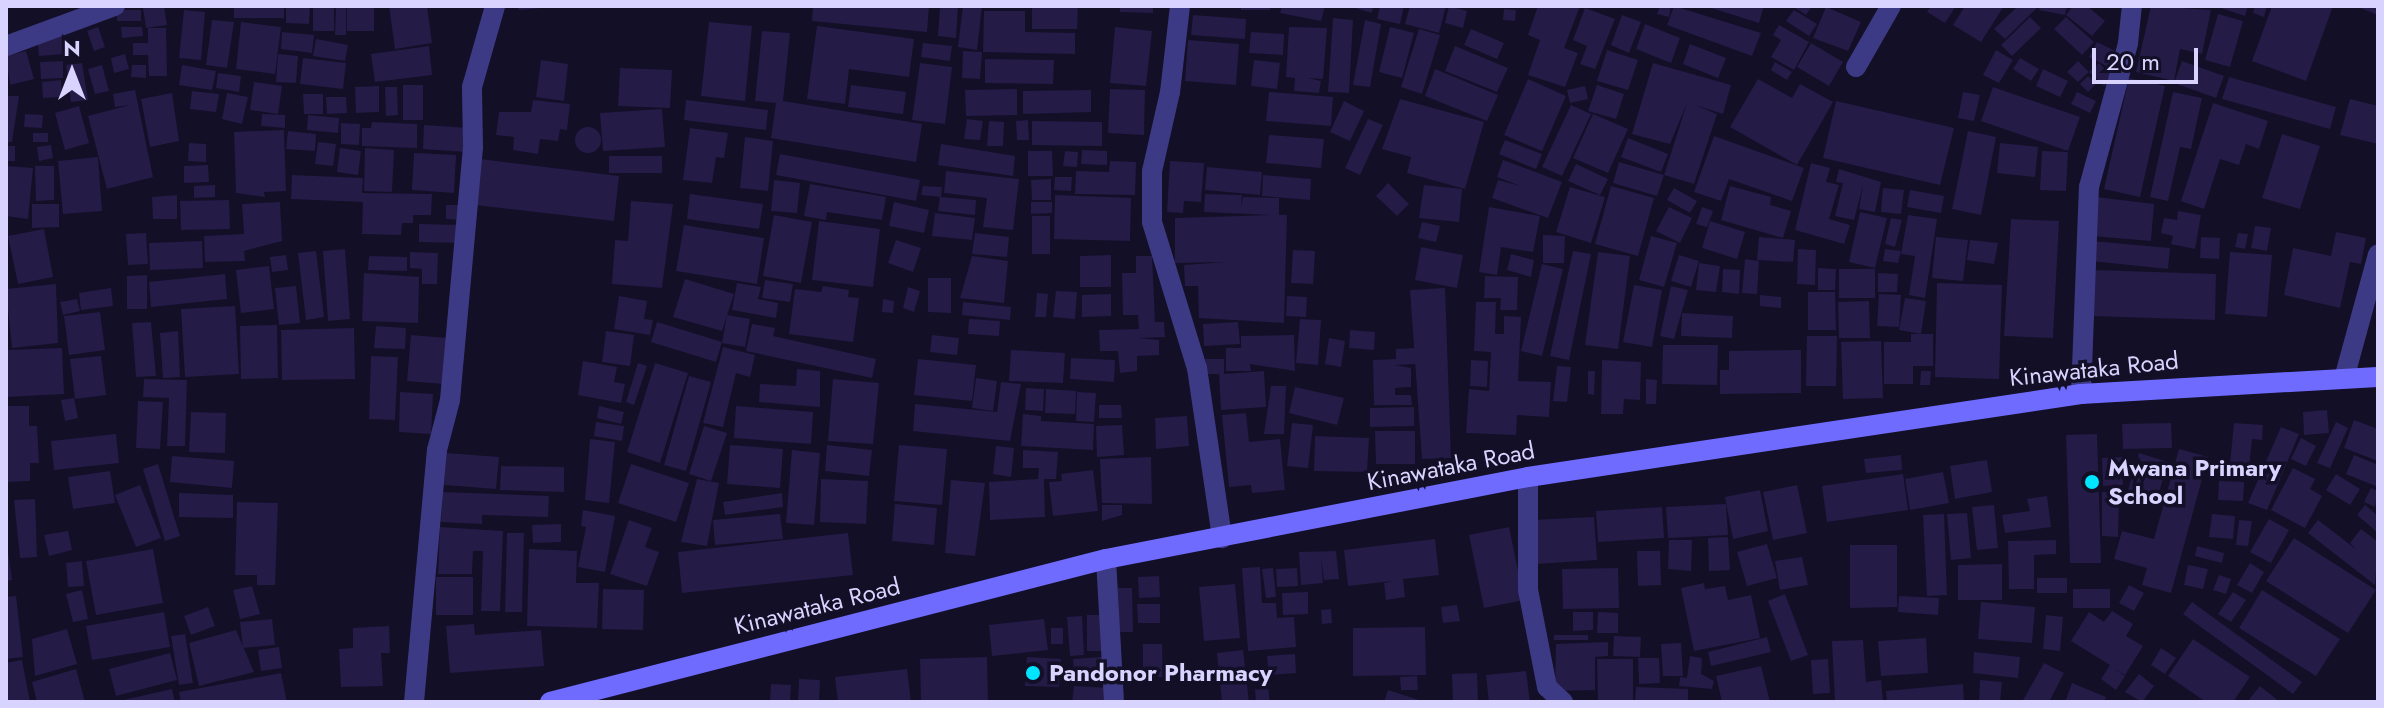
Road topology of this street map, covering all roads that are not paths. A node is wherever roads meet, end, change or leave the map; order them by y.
1 (115, 6) edge
2 (495, 6) edge
3 (1180, 6) edge
4 (1891, 6) edge
5 (2130, 7) edge
6 (6, 46) edge
7 (1856, 67) dead end
8 (2378, 254) edge
9 (2345, 375) junction
10 (2378, 377) edge
11 (2081, 394) junction
12 (1528, 477) junction
13 (1222, 538) junction
14 (1106, 559) junction
15 (414, 702) edge
16 (550, 702) edge
17 (1114, 702) edge
18 (1563, 702) edge

1 - 6 street
2 - 15 street
3 - 13 street
4 - 7 street
5 - 11 street
8 - 9 street
9 - 10 street, Kinawataka Road
9 - 11 street, Kinawataka Road
11 - 12 street, Kinawataka Road
12 - 13 street, Kinawataka Road
12 - 18 street
13 - 14 street, Kinawataka Road
14 - 16 street, Kinawataka Road
14 - 17 street

